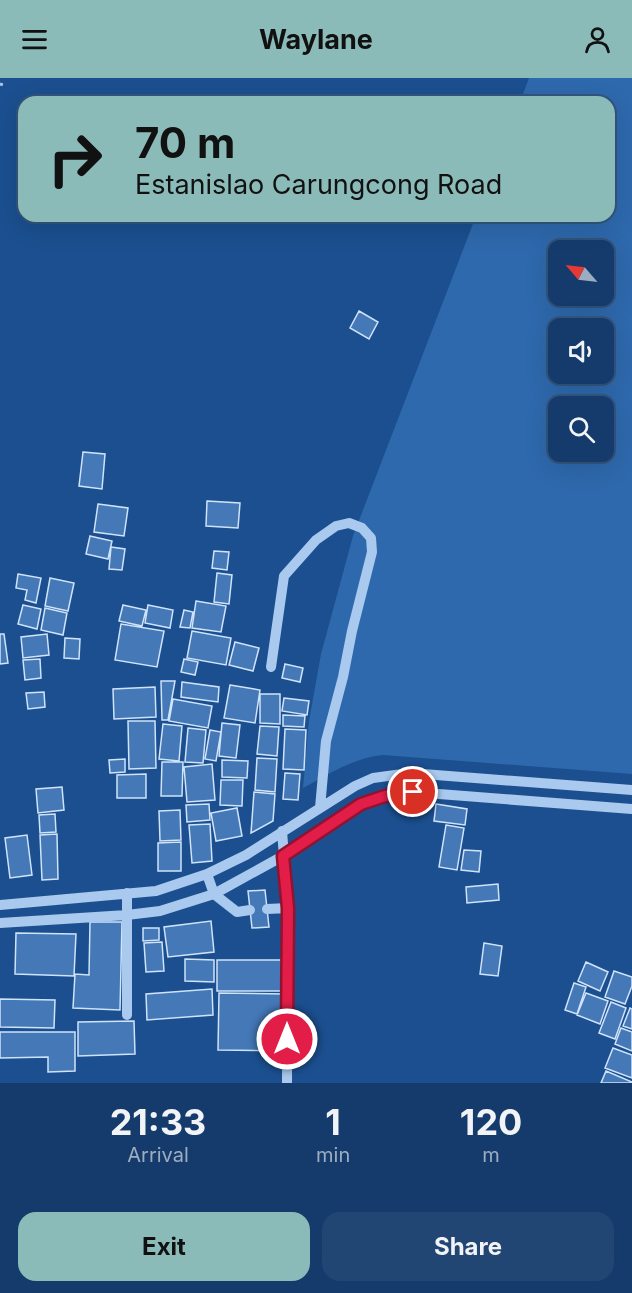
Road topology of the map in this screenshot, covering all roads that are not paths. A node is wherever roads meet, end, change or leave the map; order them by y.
1 (271, 667) dead end
2 (632, 790) edge
3 (320, 808) junction
4 (632, 809) edge
5 (282, 831) junction
6 (283, 856) junction
7 (207, 874) junction
8 (127, 893) junction
9 (214, 894) junction
10 (0, 905) edge
11 (288, 908) junction
12 (267, 909) dead end
13 (250, 910) dead end
14 (127, 915) junction
15 (0, 923) edge
16 (127, 1015) dead end
17 (287, 1083) edge

1 - 3 street
2 - 3 street
3 - 5 street
4 - 6 street
5 - 6 street
5 - 7 street
6 - 9 street
6 - 11 street
7 - 8 street
7 - 9 street
8 - 10 street
8 - 14 street
9 - 13 street
9 - 14 street
11 - 12 street
11 - 17 street
14 - 15 street
14 - 16 street

